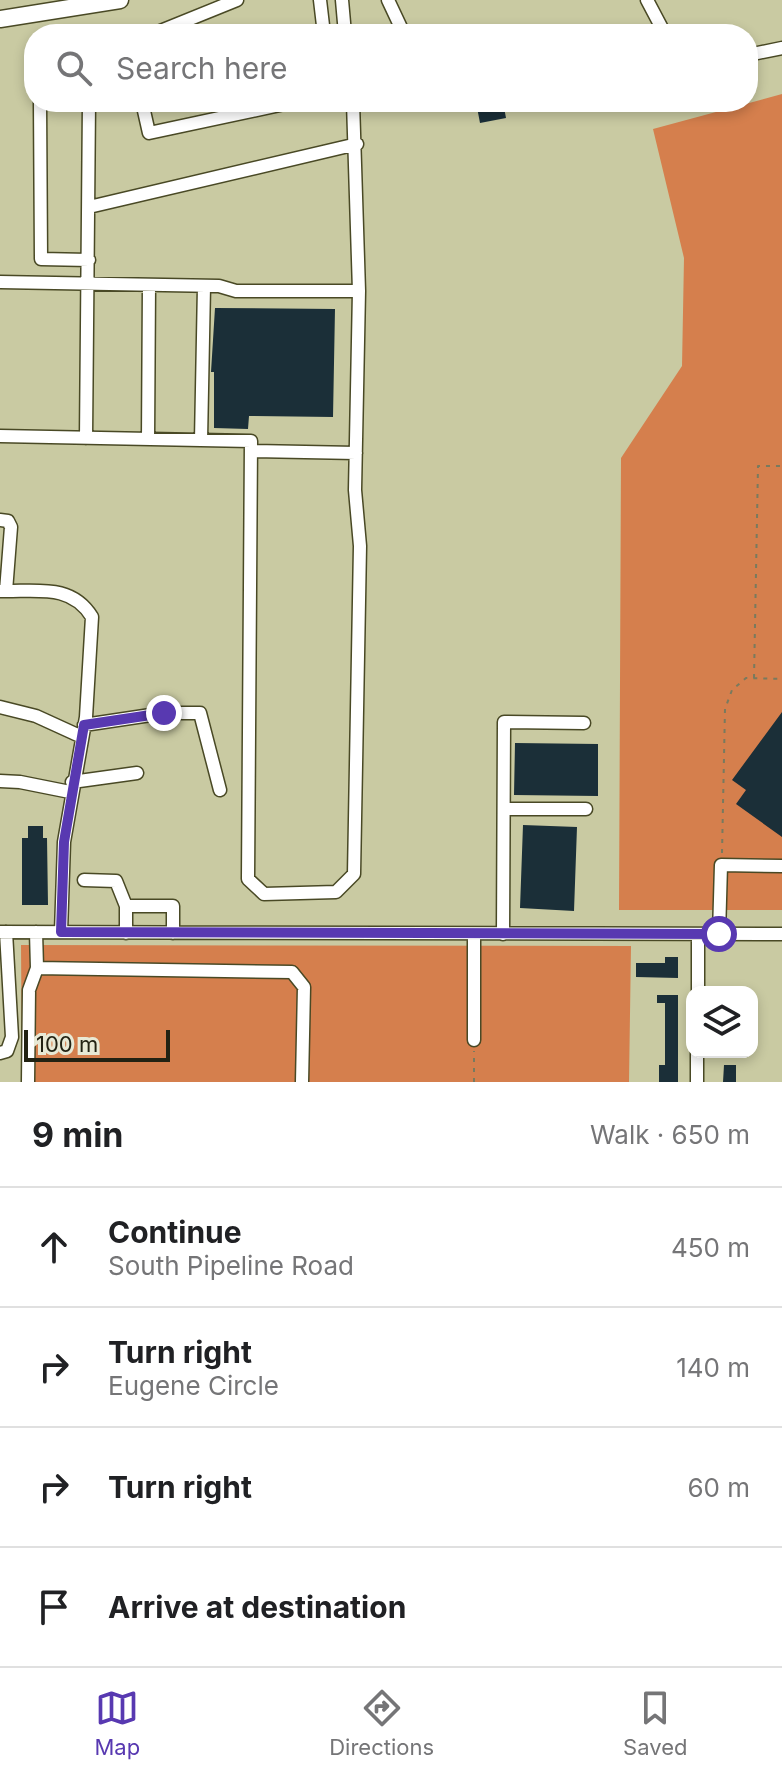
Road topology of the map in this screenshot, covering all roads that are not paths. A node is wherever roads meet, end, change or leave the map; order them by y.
1 (120, 0) edge
2 (237, 0) edge
3 (320, 0) edge
4 (342, 0) edge
5 (388, 0) edge
6 (647, 0) edge
7 (0, 19) edge
8 (178, 24) edge
9 (323, 24) edge
10 (344, 24) edge
11 (399, 24) edge
12 (660, 24) edge
13 (782, 48) edge
14 (758, 53) edge
15 (40, 112) edge
16 (89, 112) edge
17 (144, 112) edge
18 (247, 112) edge
19 (354, 112) edge
20 (357, 144) junction
21 (89, 207) junction
22 (89, 260) junction
23 (0, 282) edge
24 (89, 284) junction
25 (149, 285) junction
26 (204, 286) junction
27 (359, 291) junction
28 (0, 436) edge
29 (86, 438) junction
30 (148, 439) junction
31 (201, 440) junction
32 (251, 451) junction
33 (356, 453) junction
34 (0, 520) edge
35 (4, 568) edge
36 (3, 591) edge
37 (0, 707) edge
38 (584, 723) dead end
39 (83, 731) junction
40 (137, 773) dead end
41 (0, 781) edge
42 (71, 787) junction
43 (220, 790) dead end
44 (507, 809) junction
45 (586, 809) dead end
46 (782, 866) edge
47 (84, 880) dead end
48 (126, 906) junction
49 (3, 932) edge
50 (36, 932) junction
51 (61, 932) junction
52 (126, 933) junction
53 (173, 933) junction
54 (474, 934) junction
55 (503, 934) junction
56 (698, 934) junction
57 (719, 934) junction
58 (782, 934) edge
59 (37, 968) junction
60 (698, 986) edge
61 (474, 1040) road end
62 (0, 1053) edge
63 (697, 1058) edge
64 (28, 1082) edge
65 (302, 1082) edge
66 (697, 1082) edge

1 - 7 main road
2 - 8 street
3 - 9 street
4 - 10 street
5 - 11 street
6 - 12 street
13 - 14 street
15 - 22 street
16 - 21 street
17 - 18 street
19 - 20 street
20 - 21 street
20 - 27 street
21 - 22 street
22 - 24 street
23 - 24 street
24 - 25 street
24 - 29 street
25 - 26 street
25 - 30 street
26 - 27 street
26 - 31 street
27 - 33 street
28 - 29 street
29 - 30 street
30 - 31 street
31 - 32 street
32 - 33 street
32 - 33 street
34 - 35 street
35 - 36 street
36 - 39 street
37 - 39 street
38 - 44 street
39 - 42 street
39 - 43 street
40 - 42 street
41 - 42 street
42 - 51 street
44 - 45 street
44 - 55 street
46 - 57 street
47 - 48 street
48 - 52 street
48 - 53 street
49 - 50 street
49 - 62 street
50 - 51 street
50 - 59 street
51 - 52 street
52 - 53 street
53 - 54 street
54 - 55 street
54 - 61 street
55 - 56 street
56 - 57 street
56 - 60 street
57 - 58 street
59 - 64 street
59 - 65 street
63 - 66 street

